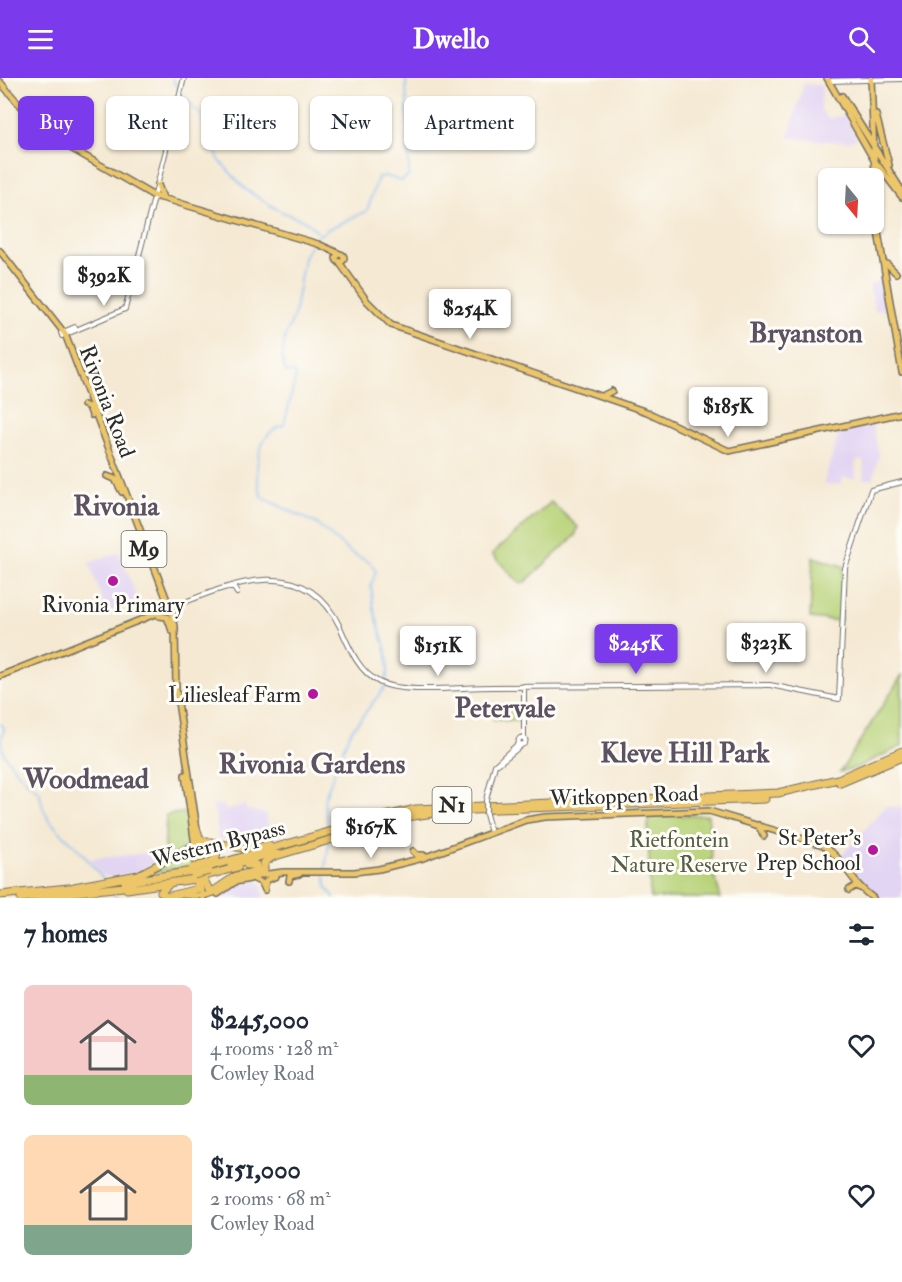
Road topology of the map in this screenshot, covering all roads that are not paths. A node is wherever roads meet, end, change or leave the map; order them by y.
1 (184, 78) edge
2 (830, 80) edge
3 (871, 80) edge
4 (902, 80) edge
5 (0, 82) edge
6 (820, 82) dead end
7 (876, 115) junction
8 (863, 141) junction
9 (875, 155) junction
10 (871, 168) edge
11 (875, 168) edge
12 (898, 184) junction
13 (158, 185) junction
14 (901, 194) edge
15 (155, 196) junction
16 (163, 198) junction
17 (180, 203) junction
18 (879, 234) edge
19 (2, 251) edge
20 (0, 256) edge
21 (886, 264) junction
22 (890, 280) junction
23 (124, 310) junction
24 (111, 316) junction
25 (119, 319) dead end
26 (894, 329) junction
27 (63, 334) junction
28 (902, 355) edge
29 (902, 372) edge
30 (612, 391) dead end
31 (600, 396) junction
32 (87, 398) junction
33 (611, 399) junction
34 (613, 407) dead end
35 (902, 413) edge
36 (95, 419) junction
37 (112, 466) junction
38 (902, 482) edge
39 (123, 493) junction
40 (249, 580) junction
41 (229, 588) junction
42 (237, 593) dead end
43 (169, 608) junction
44 (149, 618) junction
45 (132, 625) junction
46 (172, 632) junction
47 (0, 676) edge
48 (547, 686) junction
49 (495, 687) junction
50 (524, 687) junction
51 (515, 688) junction
52 (537, 688) junction
53 (523, 695) junction
54 (902, 752) edge
55 (902, 757) edge
56 (198, 809) dead end
57 (193, 817) junction
58 (196, 827) junction
59 (338, 832) junction
60 (493, 833) junction
61 (321, 837) junction
62 (216, 843) junction
63 (198, 846) junction
64 (278, 855) junction
65 (424, 856) junction
66 (406, 862) junction
67 (244, 865) junction
68 (207, 871) junction
69 (266, 872) junction
70 (324, 872) junction
71 (193, 873) junction
72 (300, 874) junction
73 (124, 878) junction
74 (251, 878) junction
75 (289, 881) dead end
76 (170, 884) junction
77 (114, 885) junction
78 (74, 890) junction
79 (0, 895) edge
80 (207, 895) edge
81 (21, 898) edge
82 (171, 898) edge
83 (180, 898) edge
84 (186, 898) edge
85 (874, 898) edge

1 - 13 street
2 - 3 street
2 - 3 street
2 - 6 main road
2 - 8 main road
2 - 9 main road
3 - 4 street
3 - 7 main road
3 - 9 main road
5 - 15 main road
7 - 9 main road
7 - 12 main road
8 - 9 main road
8 - 10 main road
9 - 11 main road
9 - 12 main road
9 - 14 main road
9 - 21 main road
12 - 14 main road
13 - 15 street
13 - 16 main road
15 - 16 main road
15 - 17 main road
15 - 23 street
16 - 17 main road
17 - 31 main road
18 - 26 main road
19 - 27 main road, Rivonia Road / M9
20 - 27 main road, Rivonia Road / M9
21 - 22 main road
21 - 22 main road
22 - 26 main road
23 - 24 street
23 - 27 street
24 - 25 street
24 - 27 street
26 - 28 main road
26 - 29 main road
27 - 32 main road, Rivonia Road / M9
27 - 43 main road, Rivonia Road / M9
30 - 31 main road
31 - 33 main road
32 - 36 main road, Rivonia Road / M9
32 - 36 main road
33 - 34 main road
33 - 35 main road
36 - 37 main road, Rivonia Road / M9
37 - 39 main road, Rivonia Road / M9
37 - 39 main road
38 - 48 street
39 - 43 main road, Rivonia Road / M9
40 - 41 street
40 - 43 street
40 - 49 street
41 - 42 street
41 - 43 street
43 - 44 main road
43 - 45 main road
43 - 46 main road, Rivonia Road / M9
43 - 57 main road, Rivonia Road / M9
44 - 45 main road
44 - 46 main road
45 - 47 main road
46 - 57 main road, Rivonia Road / M9
48 - 50 street
48 - 52 street
49 - 50 street
49 - 51 street
50 - 51 street
50 - 52 street
50 - 53 street
51 - 53 street
52 - 53 street
53 - 60 street, bridge
54 - 59 highway, Western Bypass / N1
55 - 59 highway, Western Bypass / N1
56 - 57 main road
57 - 58 main road, Rivonia Road / M9
57 - 63 main road, Rivonia Road / M9
58 - 62 highway
58 - 63 main road, Rivonia Road / M9
59 - 61 highway, Western Bypass / N1
60 - 65 main road, Witkoppen Road
60 - 65 main road, Witkoppen Road
60 - 85 main road, Witkoppen Road
60 - 85 main road, Witkoppen Road
61 - 62 highway
61 - 64 highway
61 - 68 highway, Western Bypass / N1
62 - 63 highway
63 - 68 main road, Rivonia Road / M9
63 - 68 highway
63 - 73 highway
63 - 76 highway
63 - 80 main road, Rivonia Road / M9
64 - 67 highway
64 - 69 highway
65 - 66 main road, Witkoppen Road
65 - 66 main road
65 - 66 main road
66 - 70 main road, Witkoppen Road
67 - 68 highway
67 - 68 highway
67 - 69 highway
68 - 71 highway, bridge
68 - 71 highway, bridge
68 - 80 main road, Rivonia Road / M9
69 - 70 main road, Witkoppen Road
69 - 72 main road, Witkoppen Road
69 - 74 main road, Witkoppen Road
69 - 74 highway
69 - 74 main road
70 - 72 main road, Witkoppen Road
71 - 73 highway
71 - 76 highway
71 - 77 highway, Western Bypass
72 - 75 main road
73 - 77 highway
74 - 80 main road, Witkoppen Road
76 - 77 highway
77 - 78 highway
78 - 79 highway
78 - 81 highway
80 - 82 main road
83 - 84 main road

